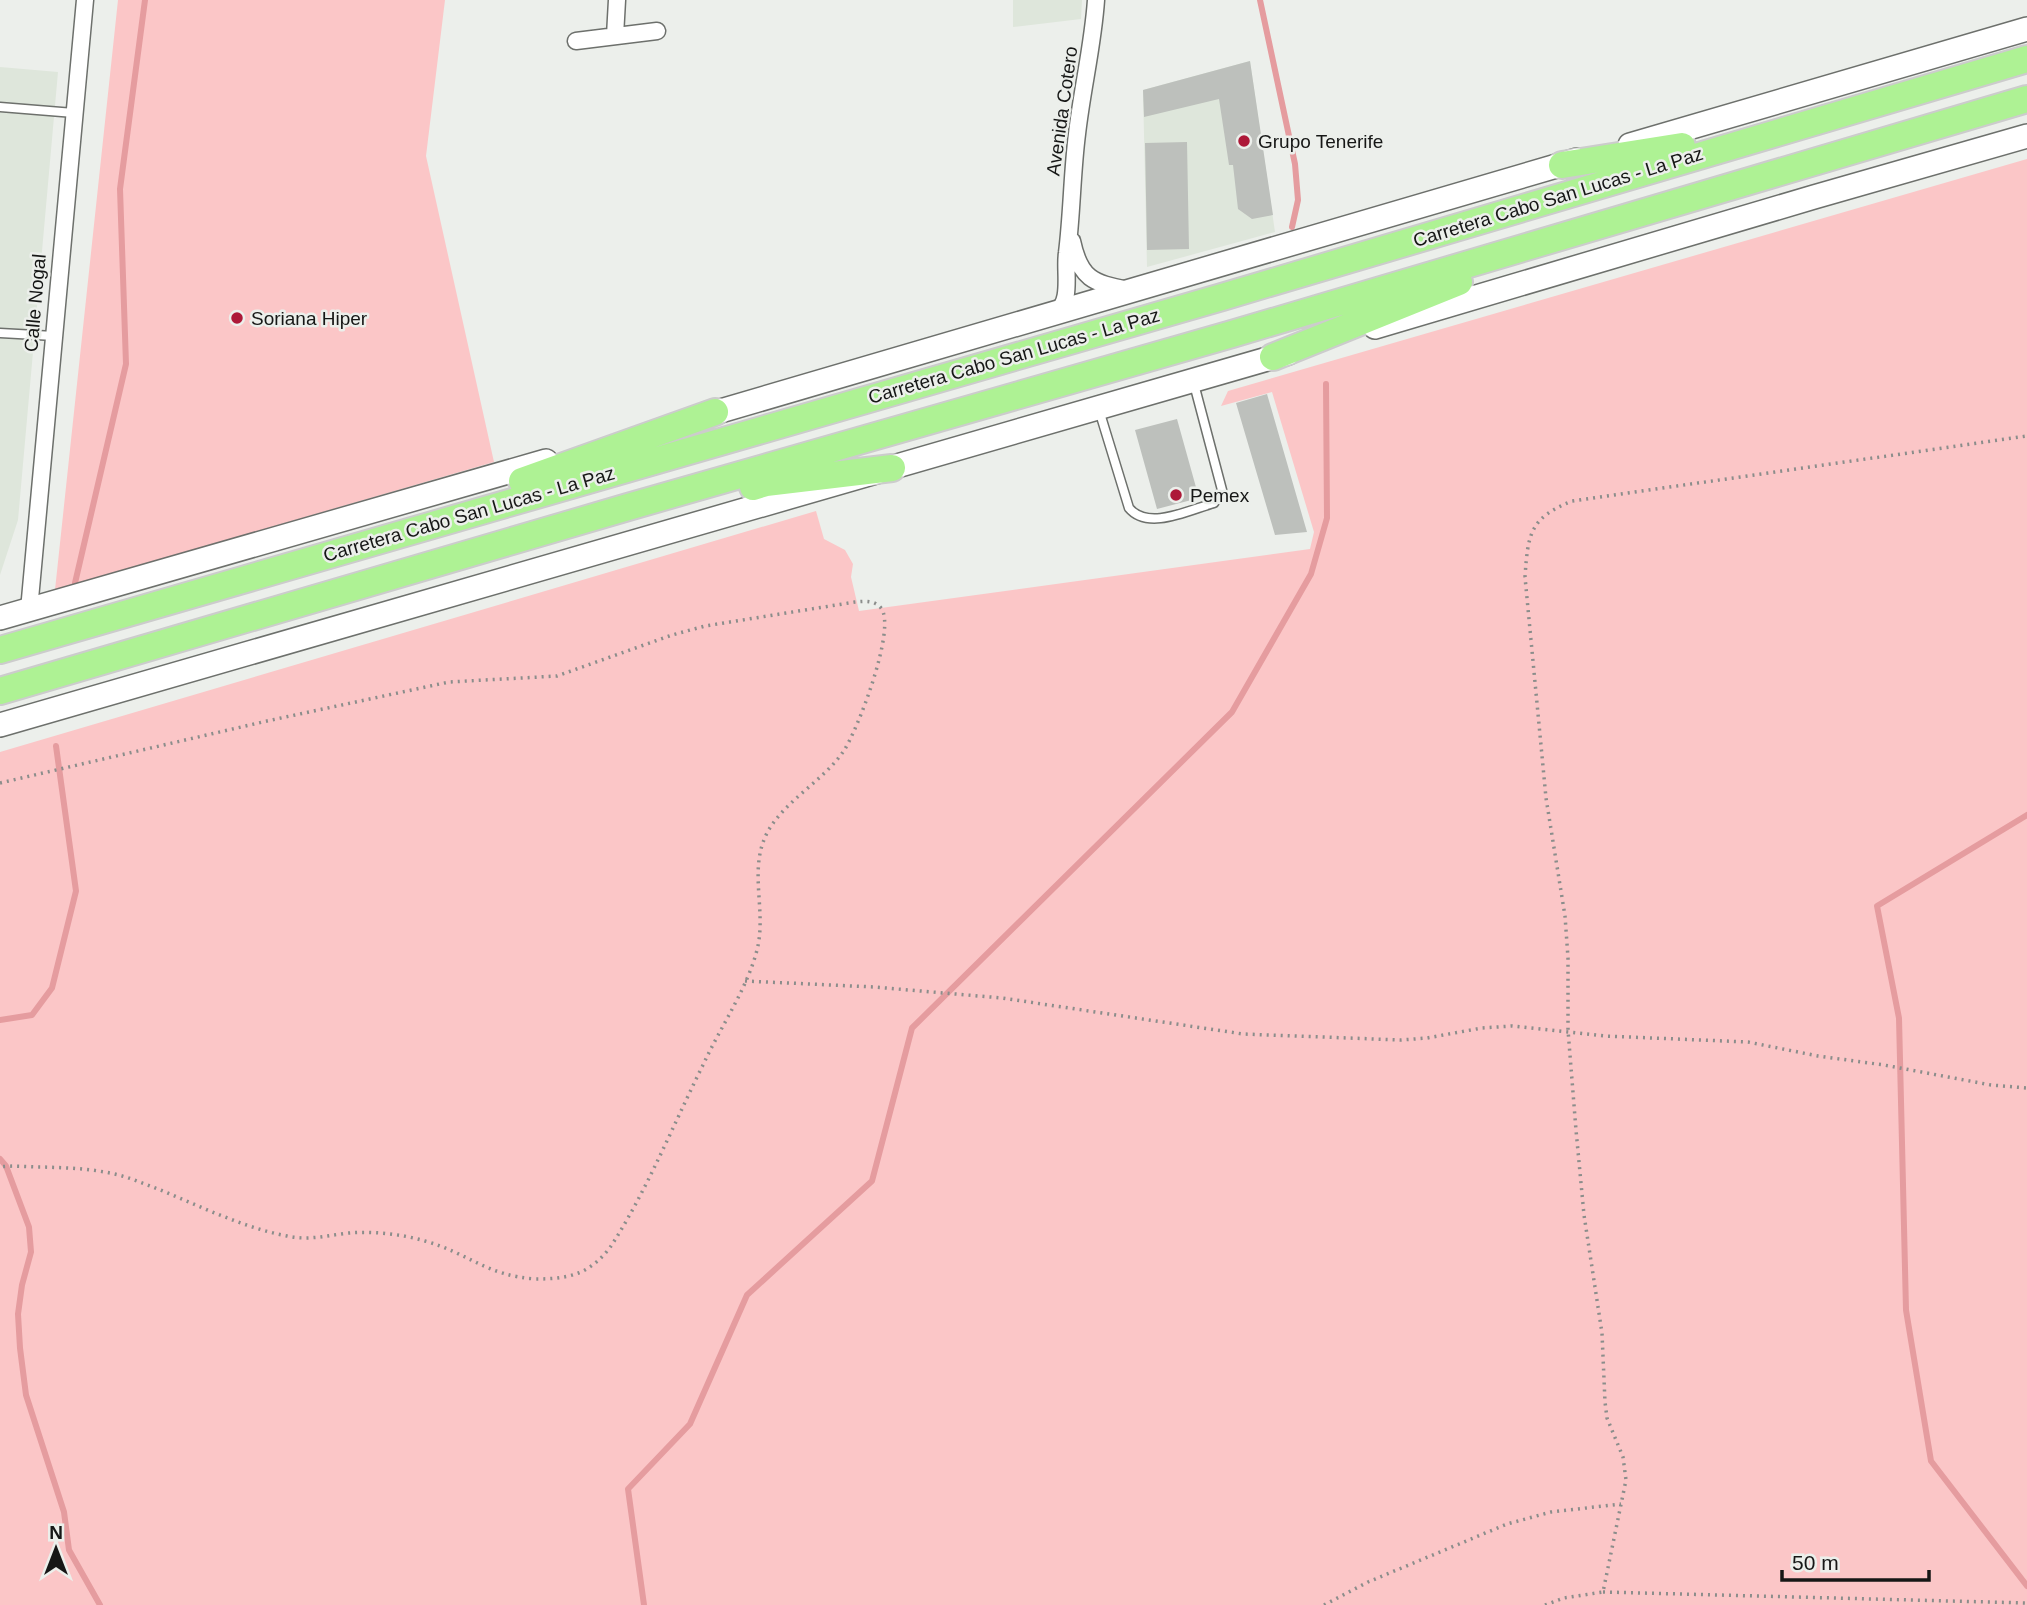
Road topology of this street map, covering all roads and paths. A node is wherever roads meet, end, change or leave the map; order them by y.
1 (85, 0) edge
2 (617, 0) edge
3 (1096, 0) edge
4 (2027, 29) edge
5 (657, 32) dead end
6 (615, 36) junction
7 (576, 41) dead end
8 (2027, 59) edge
9 (2027, 99) edge
10 (0, 107) edge
11 (74, 113) junction
12 (1784, 129) junction
13 (2027, 136) edge
14 (1562, 165) junction
15 (1609, 222) junction
16 (1070, 228) junction
17 (1131, 291) junction
18 (1055, 313) junction
19 (0, 333) edge
20 (54, 336) junction
21 (1273, 357) junction
22 (1192, 380) junction
23 (1098, 407) junction
24 (715, 412) junction
25 (2027, 436) edge
26 (892, 468) junction
27 (628, 507) junction
28 (353, 548) junction
29 (29, 610) junction
30 (0, 618) edge
31 (0, 650) edge
32 (0, 691) edge
33 (0, 725) edge
34 (0, 783) edge
35 (745, 981) junction
36 (1568, 1030) junction
37 (2027, 1088) edge
38 (0, 1167) edge
39 (1621, 1504) junction
40 (1604, 1592) junction
41 (2027, 1603) edge
42 (1324, 1605) edge
43 (1545, 1605) edge

1 - 11 street, Calle Nogal
2 - 6 street
3 - 16 street, Avenida Cotero
4 - 14 main road
5 - 6 street
6 - 7 street
8 - 12 highway, Carretera Cabo San Lucas - La Paz
9 - 15 highway, Carretera Cabo San Lucas - La Paz
10 - 11 lane
11 - 20 street, Calle Nogal
12 - 14 highway
12 - 28 highway, Carretera Cabo San Lucas - La Paz
13 - 21 main road
14 - 17 main road
15 - 21 highway
15 - 27 highway, Carretera Cabo San Lucas - La Paz
16 - 17 street
16 - 18 street, Avenida Cotero
17 - 18 main road
18 - 24 main road
19 - 20 lane
20 - 29 street, Calle Nogal
21 - 22 main road
22 - 23 main road
22 - 23 lane
23 - 26 main road
24 - 28 highway
24 - 29 main road
25 - 36 path
26 - 27 highway
26 - 33 main road
27 - 32 highway, Carretera Cabo San Lucas - La Paz
28 - 31 highway, Carretera Cabo San Lucas - La Paz
29 - 30 main road
34 - 35 path
35 - 36 path
35 - 38 path
36 - 37 path
36 - 39 path
39 - 40 path
39 - 42 path
40 - 41 path
40 - 43 path

